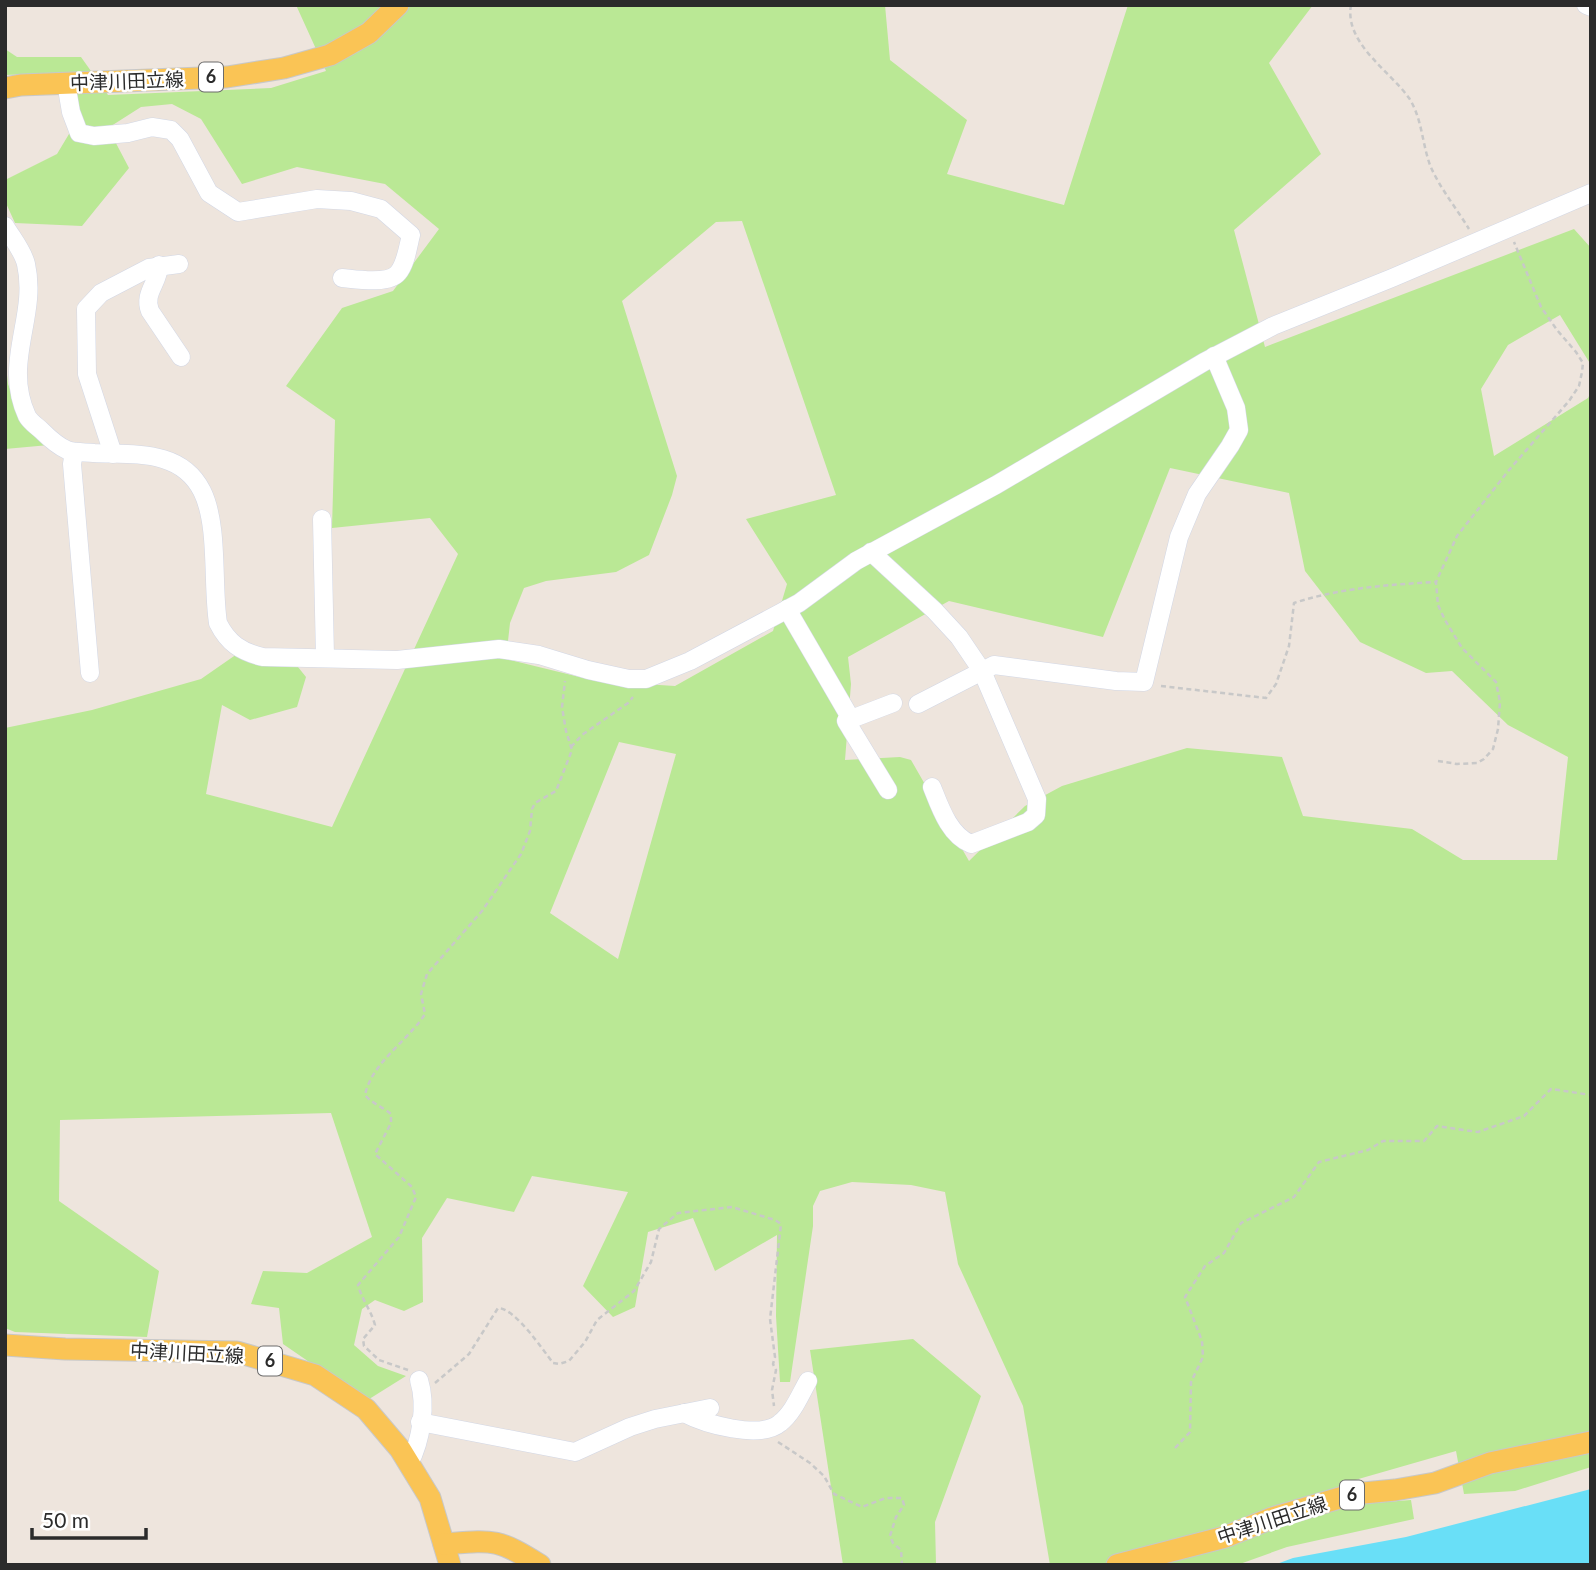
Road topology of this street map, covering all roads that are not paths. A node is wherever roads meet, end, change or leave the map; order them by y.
1 (398, 5) edge
2 (66, 83) junction
3 (5, 88) edge
4 (1591, 193) edge
5 (5, 226) edge
6 (179, 264) dead end
7 (159, 265) junction
8 (342, 278) dead end
9 (1214, 356) junction
10 (181, 357) dead end
11 (74, 452) junction
12 (113, 454) junction
13 (322, 519) dead end
14 (871, 552) junction
15 (787, 609) junction
16 (325, 657) junction
17 (982, 670) junction
18 (90, 673) dead end
19 (893, 703) dead end
20 (918, 704) dead end
21 (851, 719) junction
22 (932, 787) dead end
23 (888, 790) dead end
24 (5, 1345) edge
25 (808, 1381) dead end
26 (420, 1385) road end
27 (710, 1408) dead end
28 (684, 1413) junction
29 (420, 1422) junction
30 (1591, 1442) edge
31 (409, 1464) junction
32 (447, 1555) edge
33 (540, 1565) edge
34 (1117, 1565) edge

1 - 2 main road, 中津川田立線 / 6
2 - 3 main road, 中津川田立線 / 6
2 - 8 street
4 - 9 street
5 - 11 street
6 - 7 street
7 - 10 street
7 - 12 street
9 - 14 street
9 - 17 street
11 - 12 street
11 - 18 street
12 - 16 street
13 - 16 street
14 - 15 street
14 - 17 street
15 - 16 street
15 - 21 street
17 - 20 street
17 - 22 street
19 - 21 street
21 - 23 street
24 - 31 main road, 中津川田立線 / 6
25 - 28 street
26 - 29 street
27 - 28 street
28 - 29 street
29 - 31 street
30 - 34 main road, 中津川田立線 / 6
31 - 32 main road, 中津川田立線 / 6
32 - 33 main road, 中津川田立線 / 6

